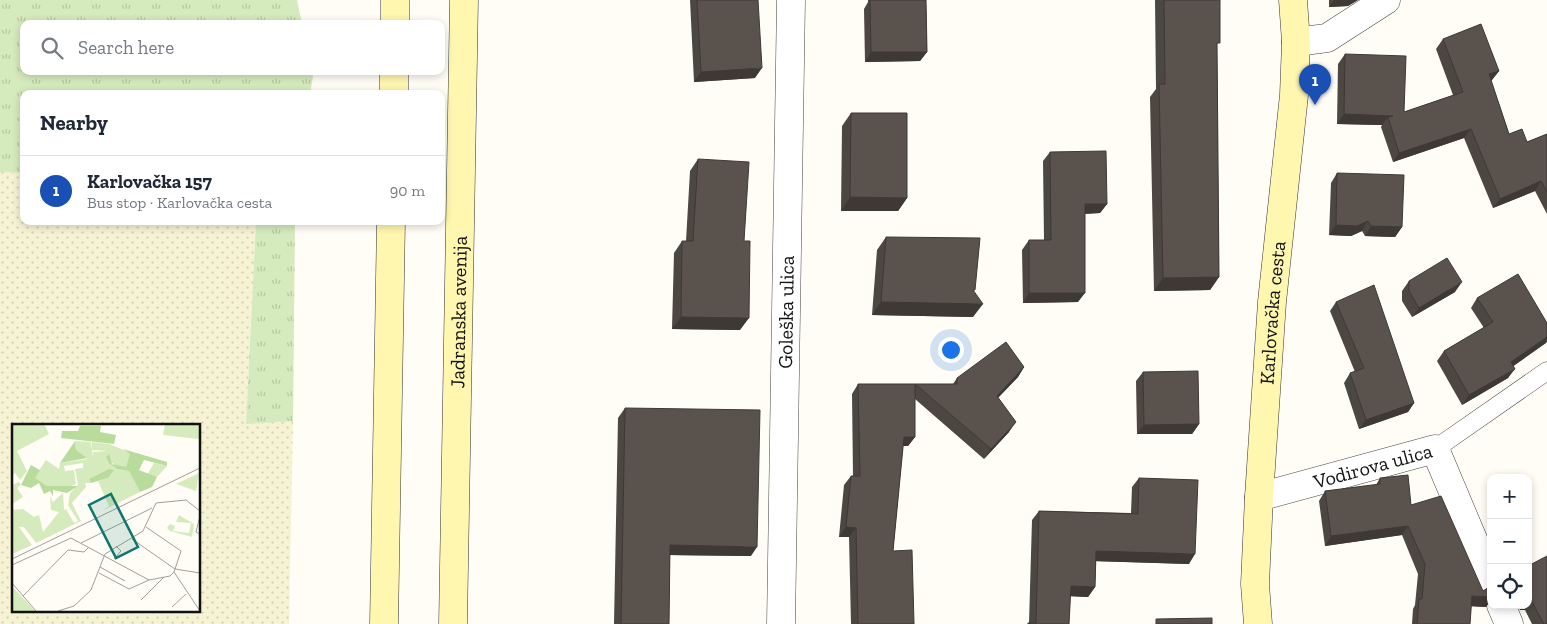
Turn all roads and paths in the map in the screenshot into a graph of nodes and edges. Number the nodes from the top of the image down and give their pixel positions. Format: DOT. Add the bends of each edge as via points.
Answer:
graph roads {
  1 [pos="395,0"];
  2 [pos="464,0"];
  3 [pos="791,0"];
  4 [pos="1293,0"];
  5 [pos="1386,0"];
  6 [pos="395,20"];
  7 [pos="1296,42"];
  8 [pos="394,75"];
  9 [pos="394,90"];
  10 [pos="391,225"];
  11 [pos="1547,371"];
  12 [pos="1435,449"];
  13 [pos="1258,497"];
  14 [pos="1487,572"];
  15 [pos="1503,609"];
  16 [pos="384,624"];
  17 [pos="453,624"];
  18 [pos="781,624"];
  19 [pos="1258,624"];
  20 [pos="1509,624"];
  1 -- 6 [label="main road"];
  2 -- 17 [label="main road, Jadranska avenija"];
  3 -- 18 [label="street, Goleška ulica"];
  4 -- 7 [label="main road, Karlovačka cesta"];
  5 -- 7 [label="street" via="1327,38"];
  7 -- 13 [label="main road, Karlovačka cesta"];
  8 -- 9 [label="main road"];
  10 -- 16 [label="main road"];
  11 -- 12 [label="lane"];
  12 -- 13 [label="street, Vodirova ulica"];
  12 -- 14 [label="street, Vodirova ulica"];
  13 -- 19 [label="main road, Karlovačka cesta" via="1255,584"];
  15 -- 20 [label="street"];
}
